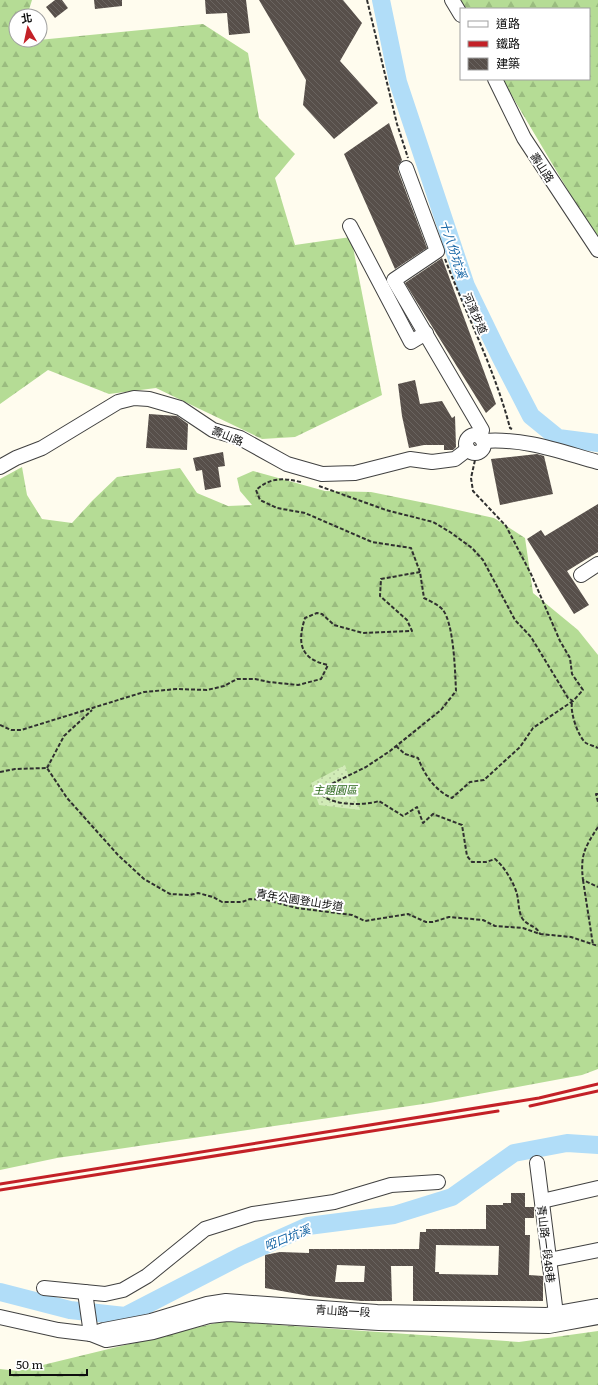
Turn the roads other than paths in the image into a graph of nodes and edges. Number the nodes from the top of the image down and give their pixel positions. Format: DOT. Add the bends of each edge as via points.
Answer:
graph roads {
  1 [pos="452,0"];
  2 [pos="460,14"];
  3 [pos="495,80"];
  4 [pos="407,163"];
  5 [pos="350,226"];
  6 [pos="598,250"];
  7 [pos="426,333"];
  8 [pos="477,445"];
  9 [pos="598,462"];
  10 [pos="0,468"];
  11 [pos="598,564"];
  12 [pos="581,575"];
  13 [pos="537,1163"];
  14 [pos="438,1182"];
  15 [pos="598,1188"];
  16 [pos="542,1201"];
  17 [pos="598,1250"];
  18 [pos="549,1260"];
  19 [pos="44,1288"];
  20 [pos="85,1292"];
  21 [pos="598,1306"];
  22 [pos="0,1317"];
  23 [pos="598,1317"];
  24 [pos="557,1319"];
  25 [pos="91,1329"];
  1 -- 2 [label="street"];
  3 -- 6 [label="street, 壽山路" via="524,138"];
  4 -- 7 [label="street" via="437,250 394,280"];
  5 -- 7 [label="street" via="411,342"];
  7 -- 8 [label="street" via="482,430"];
  8 -- 9 [label="street" via="499,440 535,443"];
  8 -- 10 [label="street, 壽山路" via="455,459 432,462 410,459 355,473 322,474 287,464 240,438 213,430 180,408 149,399 134,398 118,402 42,448 16,458"];
  11 -- 12 [label="street"];
  13 -- 16 [label="street, 青山路一段48巷"];
  14 -- 20 [label="street" via="391,1185 334,1202 253,1214 219,1224 205,1229 147,1276 123,1290 105,1294"];
  15 -- 16 [label="street"];
  16 -- 18 [label="street, 青山路一段48巷"];
  17 -- 18 [label="street"];
  18 -- 24 [label="street, 青山路一段48巷"];
  19 -- 20 [label="street"];
  20 -- 25 [label="street"];
  21 -- 24 [label="street, 青山路一段"];
  22 -- 25 [label="street, 青山路一段" via="58,1330"];
  23 -- 24 [label="street, 青山路一段"];
  24 -- 25 [label="street, 青山路一段" via="380,1323 228,1314 106,1340"];
}
